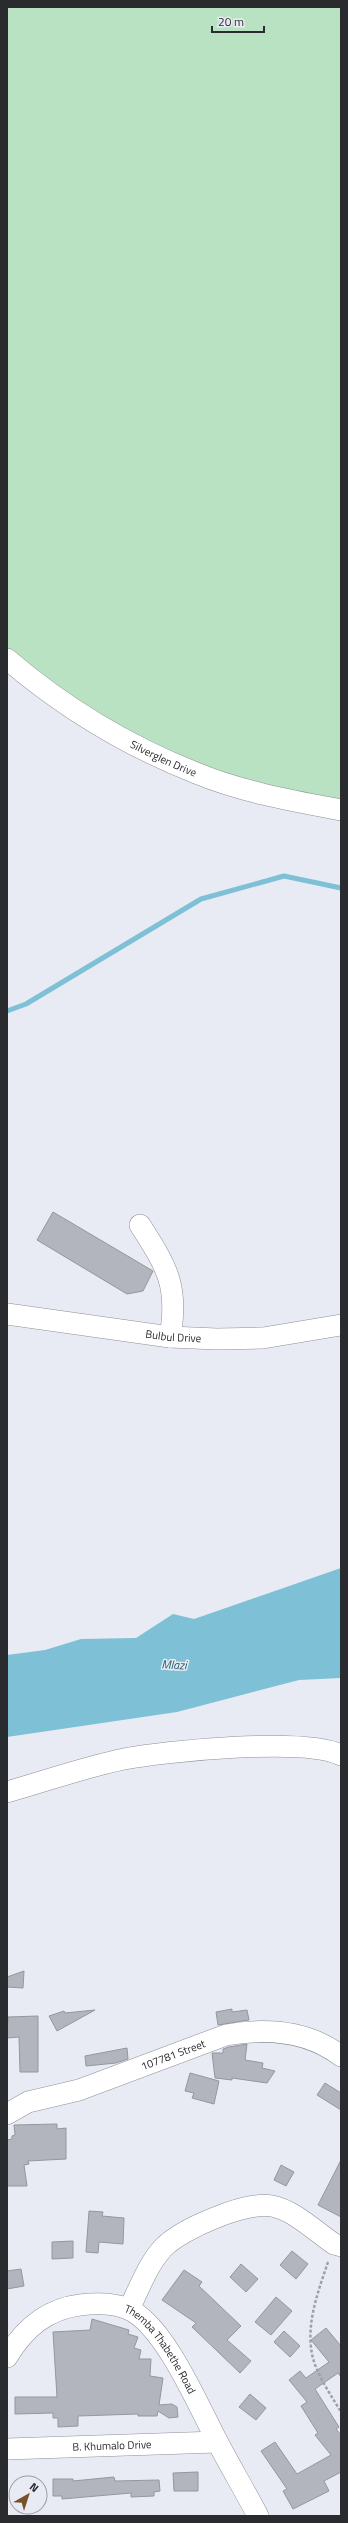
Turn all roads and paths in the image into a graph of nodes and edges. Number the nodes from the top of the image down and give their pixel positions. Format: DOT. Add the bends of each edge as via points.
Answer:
graph roads {
  1 [pos="7,659"];
  2 [pos="341,810"];
  3 [pos="140,1226"];
  4 [pos="7,1314"];
  5 [pos="341,1325"];
  6 [pos="170,1337"];
  7 [pos="341,1756"];
  8 [pos="7,1792"];
  9 [pos="341,2056"];
  10 [pos="7,2114"];
  11 [pos="337,2245"];
  12 [pos="129,2309"];
  13 [pos="7,2358"];
  14 [pos="341,2412"];
  15 [pos="217,2442"];
  16 [pos="7,2449"];
  17 [pos="258,2516"];
  1 -- 2 [label="street, Silverglen Drive" via="70,707 147,752 198,774 237,786"];
  3 -- 6 [label="street" via="164,1263 172,1287 175,1310"];
  4 -- 6 [label="street, Bulbul Drive"];
  5 -- 6 [label="street, Bulbul Drive" via="263,1338"];
  7 -- 8 [label="street" via="318,1748 278,1747 229,1748 131,1758"];
  9 -- 10 [label="street, 107781 Street" via="309,2039 285,2033 268,2030 234,2034 79,2090 28,2102"];
  11 -- 12 [label="street" via="280,2209 266,2206 250,2207 187,2231 163,2248"];
  11 -- 14 [label="path" via="315,2301 310,2330 312,2355"];
  12 -- 13 [label="street, Themba Thabethe Road" via="97,2303 59,2311 32,2324"];
  12 -- 15 [label="street, Themba Thabethe Road" via="147,2322 162,2342 187,2382"];
  15 -- 16 [label="street, B. Khumalo Drive"];
  15 -- 17 [label="street, Themba Thabethe Road"];
}
